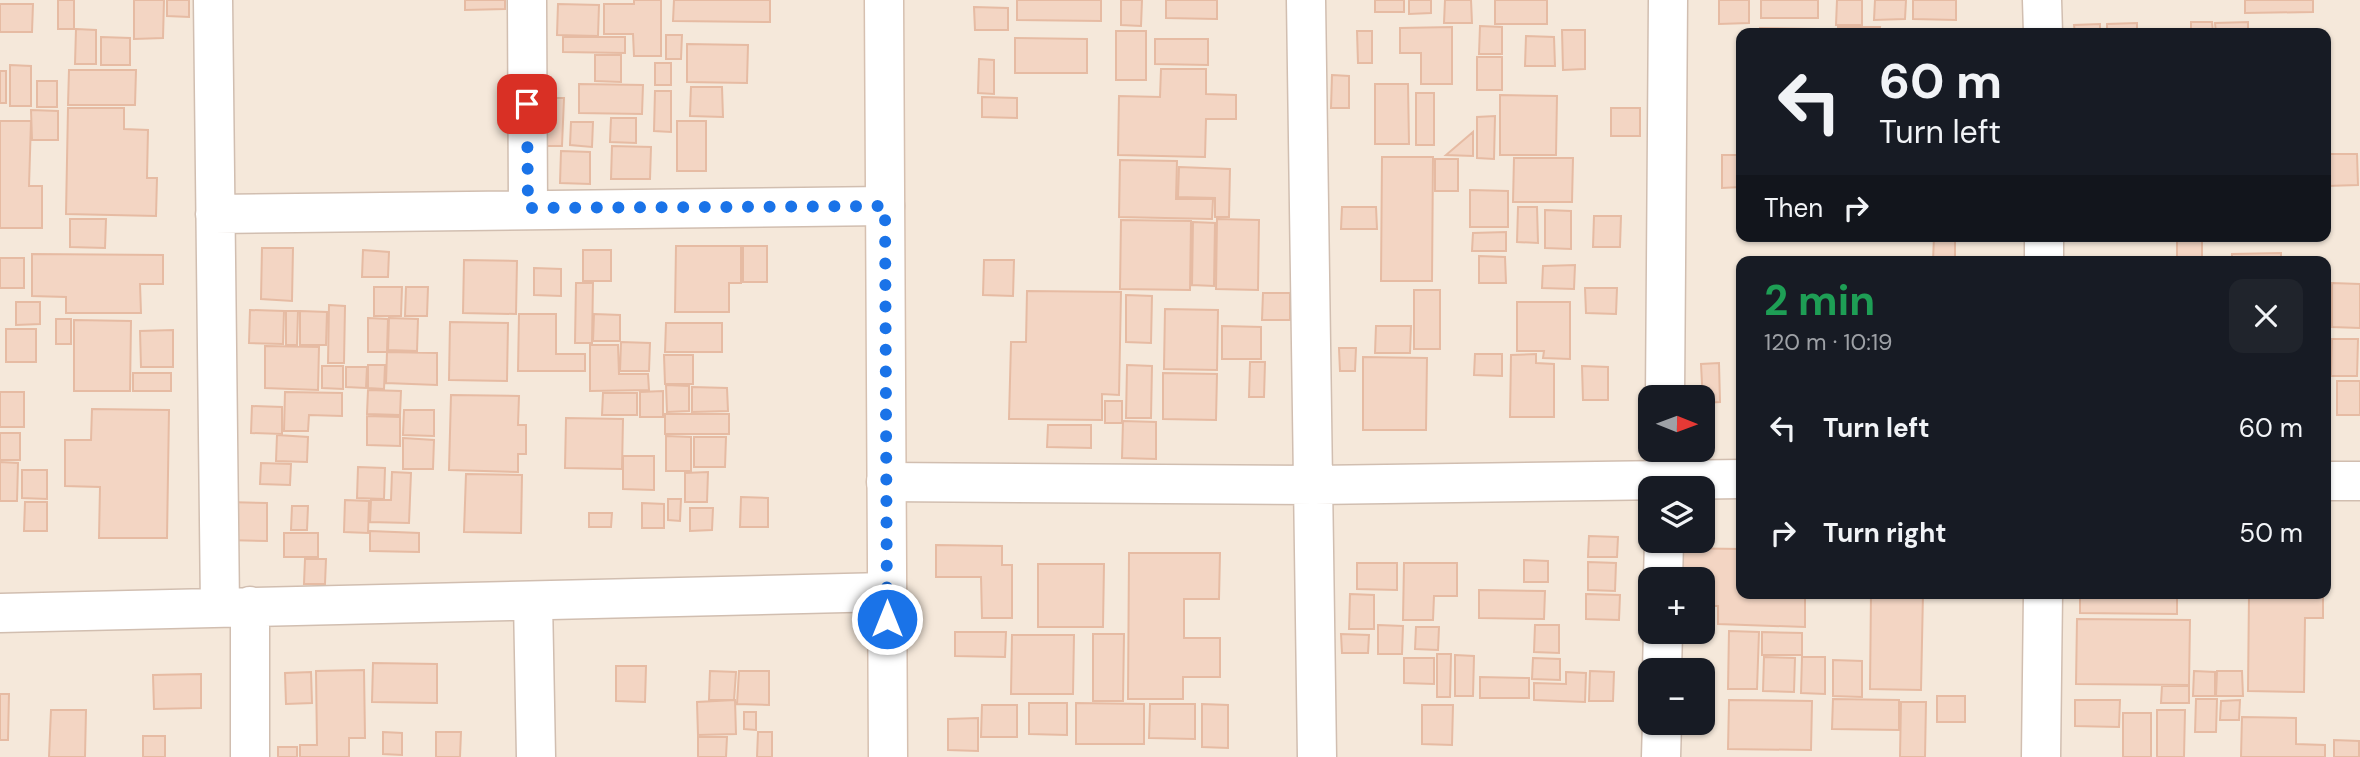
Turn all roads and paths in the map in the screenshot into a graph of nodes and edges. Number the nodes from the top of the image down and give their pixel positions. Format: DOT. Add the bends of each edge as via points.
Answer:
graph roads {
  1 [pos="213,0"];
  2 [pos="527,0"];
  3 [pos="884,0"];
  4 [pos="1306,0"];
  5 [pos="1668,0"];
  6 [pos="2042,0"];
  7 [pos="2043,28"];
  8 [pos="885,206"];
  9 [pos="528,208"];
  10 [pos="215,214"];
  11 [pos="1665,385"];
  12 [pos="1664,472"];
  13 [pos="1736,479"];
  14 [pos="2331,481"];
  15 [pos="2360,481"];
  16 [pos="886,482"];
  17 [pos="1315,485"];
  18 [pos="887,592"];
  19 [pos="2043,599"];
  20 [pos="533,601"];
  21 [pos="235,607"];
  22 [pos="0,613"];
  23 [pos="1662,735"];
  24 [pos="250,757"];
  25 [pos="536,757"];
  26 [pos="888,757"];
  27 [pos="1317,757"];
  28 [pos="1661,757"];
  29 [pos="2041,757"];
  1 -- 10 [label="street"];
  2 -- 9 [label="street"];
  3 -- 8 [label="street"];
  4 -- 17 [label="street"];
  5 -- 11 [label="street"];
  6 -- 7 [label="street"];
  8 -- 9 [label="street"];
  8 -- 16 [label="street"];
  9 -- 10 [label="street"];
  10 -- 21 [label="street"];
  12 -- 13 [label="street"];
  12 -- 17 [label="street"];
  14 -- 15 [label="street"];
  16 -- 17 [label="street"];
  16 -- 18 [label="street"];
  17 -- 27 [label="street"];
  18 -- 20 [label="street"];
  18 -- 26 [label="street"];
  19 -- 29 [label="street"];
  20 -- 21 [label="street"];
  20 -- 25 [label="street"];
  21 -- 22 [label="street"];
  21 -- 24 [label="street"];
  23 -- 28 [label="street"];
}
